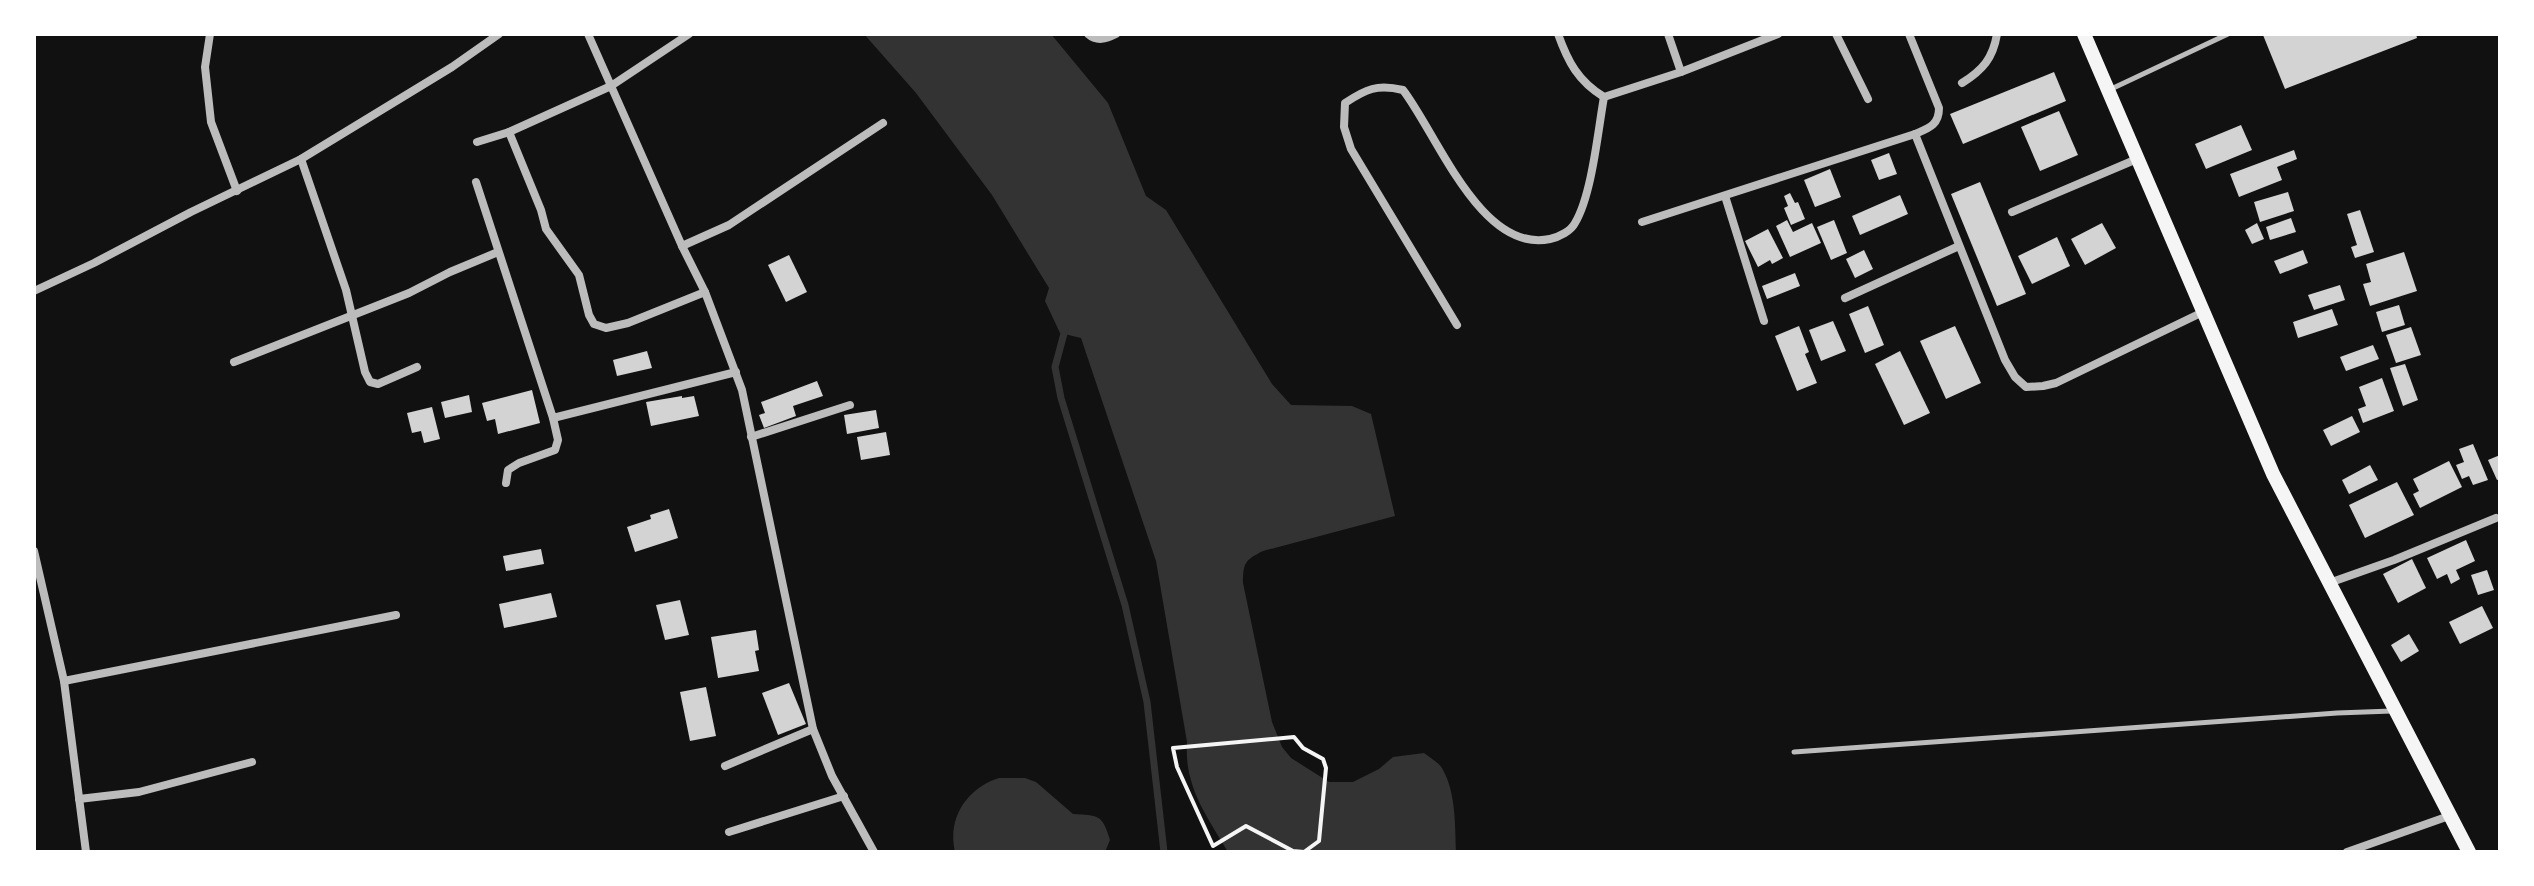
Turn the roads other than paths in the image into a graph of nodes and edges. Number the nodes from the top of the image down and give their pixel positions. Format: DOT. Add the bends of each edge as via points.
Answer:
graph roads {
  1 [pos="210,34"];
  2 [pos="499,34"];
  3 [pos="588,34"];
  4 [pos="689,34"];
  5 [pos="1088,34"];
  6 [pos="1116,34"];
  7 [pos="1558,34"];
  8 [pos="1668,34"];
  9 [pos="1778,34"];
  10 [pos="1836,34"];
  11 [pos="1909,34"];
  12 [pos="1997,34"];
  13 [pos="2084,34"];
  14 [pos="2228,34"];
  15 [pos="1681,72"];
  16 [pos="1962,83"];
  17 [pos="611,86"];
  18 [pos="2108,91"];
  19 [pos="1604,97"];
  20 [pos="1868,99"];
  21 [pos="883,123"];
  22 [pos="509,132"];
  23 [pos="1915,134"];
  24 [pos="477,142"];
  25 [pos="301,159"];
  26 [pos="2137,159"];
  27 [pos="476,182"];
  28 [pos="237,191"];
  29 [pos="1725,196"];
  30 [pos="2012,212"];
  31 [pos="1642,222"];
  32 [pos="682,246"];
  33 [pos="1959,246"];
  34 [pos="498,252"];
  35 [pos="34,291"];
  36 [pos="705,292"];
  37 [pos="1845,298"];
  38 [pos="2203,312"];
  39 [pos="351,315"];
  40 [pos="1764,321"];
  41 [pos="1457,325"];
  42 [pos="234,362"];
  43 [pos="417,367"];
  44 [pos="736,372"];
  45 [pos="850,405"];
  46 [pos="553,418"];
  47 [pos="751,437"];
  48 [pos="506,483"];
  49 [pos="2496,518"];
  50 [pos="34,551"];
  51 [pos="2329,583"];
  52 [pos="396,615"];
  53 [pos="64,681"];
  54 [pos="2397,710"];
  55 [pos="813,729"];
  56 [pos="1794,752"];
  57 [pos="252,762"];
  58 [pos="725,766"];
  59 [pos="844,796"];
  60 [pos="79,799"];
  61 [pos="2449,816"];
  62 [pos="729,832"];
  63 [pos="86,852"];
  64 [pos="874,852"];
  65 [pos="2347,852"];
  66 [pos="2469,852"];
  1 -- 28 [label="street" via="205,67 211,122"];
  2 -- 25 [label="street"];
  3 -- 17 [label="street"];
  4 -- 17 [label="street"];
  5 -- 6 [label="street" via="1101,39"];
  7 -- 19 [label="street" via="1580,79"];
  8 -- 15 [label="street"];
  9 -- 15 [label="street"];
  10 -- 20 [label="street"];
  11 -- 23 [label="street" via="1939,108 1935,124"];
  12 -- 16 [label="street" via="1988,63"];
  13 -- 18 [label="main road"];
  14 -- 18 [label="lane"];
  15 -- 19 [label="street"];
  17 -- 22 [label="street"];
  17 -- 32 [label="street"];
  18 -- 26 [label="main road"];
  19 -- 41 [label="street" via="1585,200 1574,226 1538,242 1497,224 1471,199 1403,90 1385,86 1345,103 1344,127 1351,149"];
  21 -- 32 [label="street" via="729,225"];
  22 -- 24 [label="street"];
  22 -- 36 [label="street" via="546,229 579,275 594,324 606,328 628,323"];
  23 -- 29 [label="street"];
  23 -- 33 [label="street"];
  25 -- 28 [label="street"];
  25 -- 39 [label="street"];
  26 -- 30 [label="street"];
  26 -- 38 [label="main road"];
  27 -- 34 [label="street"];
  28 -- 35 [label="street"];
  29 -- 31 [label="street"];
  29 -- 40 [label="street"];
  32 -- 36 [label="street"];
  33 -- 37 [label="street"];
  33 -- 38 [label="street" via="2005,360 2026,387 2056,383"];
  34 -- 39 [label="street"];
  34 -- 46 [label="street"];
  36 -- 44 [label="street"];
  38 -- 51 [label="main road" via="2267,462"];
  39 -- 42 [label="street"];
  39 -- 43 [label="street" via="370,382 378,384"];
  44 -- 46 [label="street"];
  44 -- 47 [label="street"];
  45 -- 47 [label="street"];
  46 -- 48 [label="street" via="555,450 508,470"];
  47 -- 55 [label="street"];
  49 -- 51 [label="street"];
  50 -- 53 [label="street"];
  51 -- 54 [label="main road"];
  52 -- 53 [label="street"];
  53 -- 60 [label="street"];
  54 -- 56 [label="lane"];
  54 -- 61 [label="main road"];
  55 -- 58 [label="street"];
  55 -- 59 [label="street"];
  57 -- 60 [label="street" via="139,792"];
  59 -- 62 [label="street"];
  59 -- 64 [label="street"];
  60 -- 63 [label="street"];
  61 -- 65 [label="street"];
  61 -- 66 [label="main road"];
}
